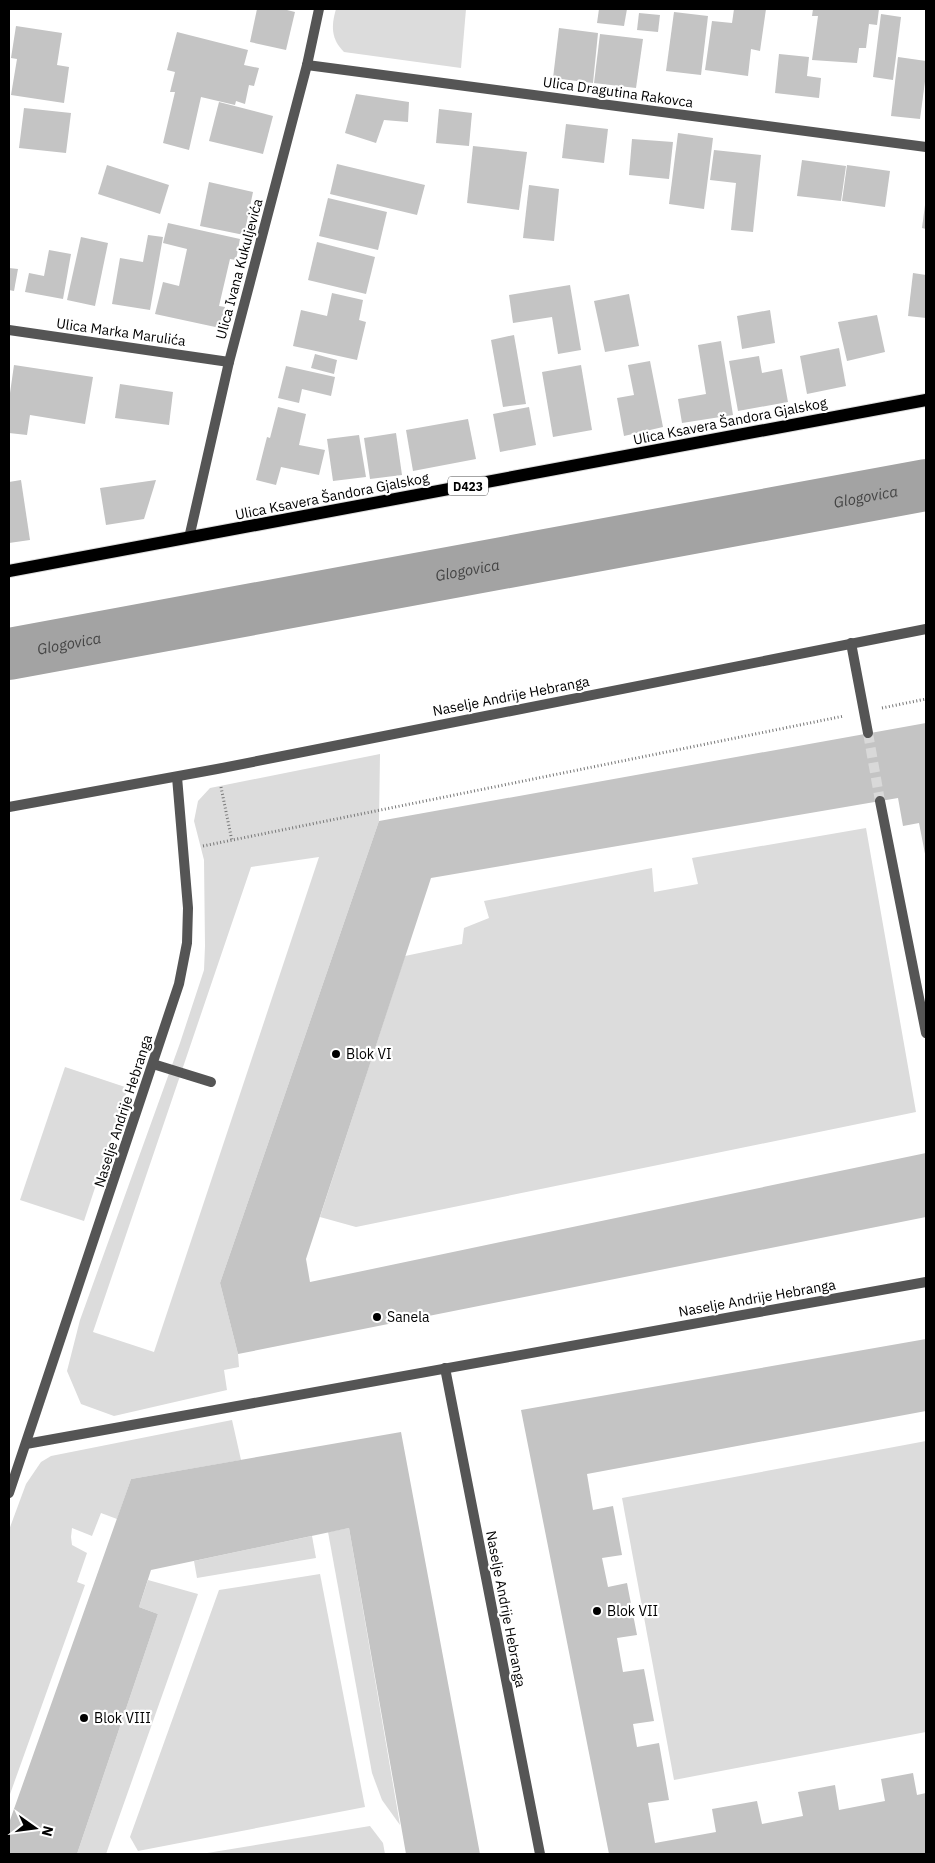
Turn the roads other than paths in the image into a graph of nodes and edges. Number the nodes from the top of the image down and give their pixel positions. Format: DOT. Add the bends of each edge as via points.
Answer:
graph roads {
  1 [pos="320,9"];
  2 [pos="307,65"];
  3 [pos="926,147"];
  4 [pos="9,330"];
  5 [pos="229,362"];
  6 [pos="926,400"];
  7 [pos="189,538"];
  8 [pos="9,571"];
  9 [pos="926,629"];
  10 [pos="850,643"];
  11 [pos="868,733"];
  12 [pos="176,777"];
  13 [pos="880,801"];
  14 [pos="9,807"];
  15 [pos="926,1034"];
  16 [pos="153,1064"];
  17 [pos="211,1082"];
  18 [pos="926,1282"];
  19 [pos="445,1368"];
  20 [pos="26,1444"];
  21 [pos="9,1493"];
  22 [pos="540,1854"];
  1 -- 2 [label="street, Ulica Ivana Kukuljevića"];
  2 -- 3 [label="street, Ulica Dragutina Rakovca"];
  2 -- 5 [label="street, Ulica Ivana Kukuljevića"];
  4 -- 5 [label="street, Ulica Marka Marulića"];
  5 -- 7 [label="street, Ulica Ivana Kukuljevića"];
  6 -- 7 [label="main road, Ulica Ksavera Šandora Gjalskog / D423"];
  7 -- 8 [label="main road, Ulica Ksavera Šandora Gjalskog / D423"];
  9 -- 10 [label="street, Naselje Andrije Hebranga"];
  10 -- 11 [label="street"];
  10 -- 12 [label="street, Naselje Andrije Hebranga"];
  12 -- 14 [label="street, Naselje Andrije Hebranga"];
  12 -- 16 [label="street, Naselje Andrije Hebranga" via="188,908 186,943 179,984"];
  13 -- 15 [label="street"];
  16 -- 17 [label="street"];
  16 -- 20 [label="street, Naselje Andrije Hebranga"];
  18 -- 19 [label="street, Naselje Andrije Hebranga"];
  19 -- 20 [label="street, Naselje Andrije Hebranga"];
  19 -- 22 [label="street, Naselje Andrije Hebranga"];
  20 -- 21 [label="street, Naselje Andrije Hebranga"];
}
